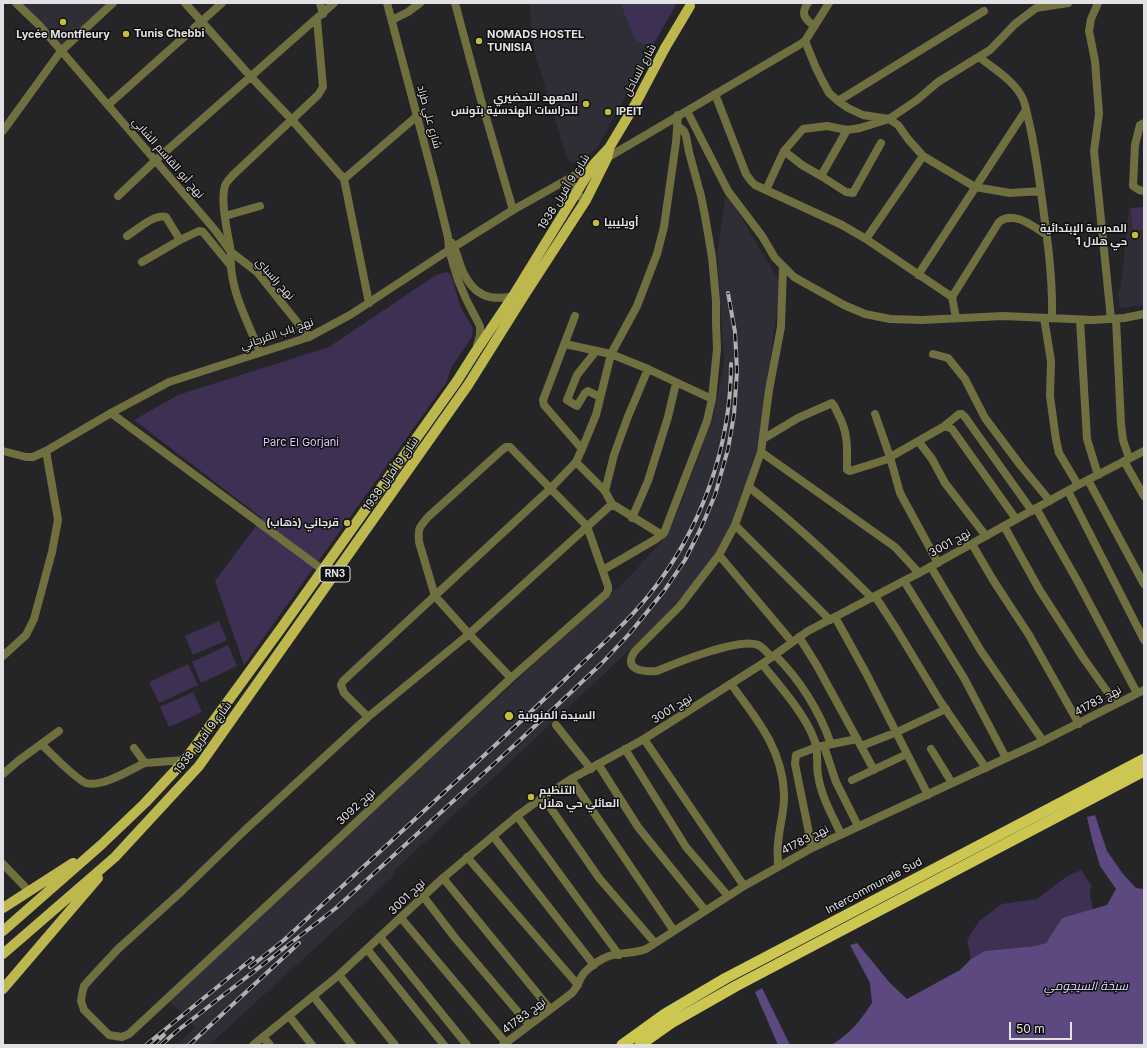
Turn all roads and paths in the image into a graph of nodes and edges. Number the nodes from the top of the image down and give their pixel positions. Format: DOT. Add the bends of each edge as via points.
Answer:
graph roads {
  1 [pos="16,3"];
  2 [pos="113,3"];
  3 [pos="185,3"];
  4 [pos="222,3"];
  5 [pos="320,3"];
  6 [pos="334,3"];
  7 [pos="387,3"];
  8 [pos="420,3"];
  9 [pos="454,3"];
  10 [pos="808,3"];
  11 [pos="829,3"];
  12 [pos="1068,3"];
  13 [pos="1098,3"];
  14 [pos="691,5"];
  15 [pos="984,11"];
  16 [pos="323,14"];
  17 [pos="317,20"];
  18 [pos="392,20"];
  19 [pos="201,22"];
  20 [pos="814,26"];
  21 [pos="805,41"];
  22 [pos="61,51"];
  23 [pos="979,57"];
  24 [pos="251,77"];
  25 [pos="715,94"];
  26 [pos="838,101"];
  27 [pos="108,105"];
  28 [pos="1026,110"];
  29 [pos="687,111"];
  30 [pos="678,115"];
  31 [pos="417,116"];
  32 [pos="890,119"];
  33 [pos="292,120"];
  34 [pos="1144,123"];
  35 [pos="677,125"];
  36 [pos="4,127"];
  37 [pos="847,130"];
  38 [pos="881,143"];
  39 [pos="784,151"];
  40 [pos="608,153"];
  41 [pos="923,156"];
  42 [pos="156,160"];
  43 [pos="594,164"];
  44 [pos="821,176"];
  45 [pos="344,180"];
  46 [pos="563,183"];
  47 [pos="975,187"];
  48 [pos="766,190"];
  49 [pos="1041,191"];
  50 [pos="1144,191"];
  51 [pos="576,194"];
  52 [pos="118,196"];
  53 [pos="586,200"];
  54 [pos="260,206"];
  55 [pos="513,210"];
  56 [pos="225,216"];
  57 [pos="1047,235"];
  58 [pos="127,236"];
  59 [pos="866,239"];
  60 [pos="180,240"];
  61 [pos="452,248"];
  62 [pos="231,252"];
  63 [pos="142,262"];
  64 [pos="230,265"];
  65 [pos="784,268"];
  66 [pos="918,275"];
  67 [pos="525,294"];
  68 [pos="513,296"];
  69 [pos="952,297"];
  70 [pos="369,303"];
  71 [pos="1144,314"];
  72 [pos="575,316"];
  73 [pos="956,318"];
  74 [pos="1048,318"];
  75 [pos="1113,319"];
  76 [pos="1080,320"];
  77 [pos="309,337"];
  78 [pos="565,344"];
  79 [pos="476,351"];
  80 [pos="596,351"];
  81 [pos="260,352"];
  82 [pos="611,354"];
  83 [pos="932,354"];
  84 [pos="648,369"];
  85 [pos="676,382"];
  86 [pos="600,397"];
  87 [pos="712,399"];
  88 [pos="111,413"];
  89 [pos="875,414"];
  90 [pos="943,427"];
  91 [pos="763,439"];
  92 [pos="919,442"];
  93 [pos="582,449"];
  94 [pos="3,451"];
  95 [pos="46,451"];
  96 [pos="1144,451"];
  97 [pos="761,452"];
  98 [pos="890,458"];
  99 [pos="1126,460"];
  100 [pos="576,462"];
  101 [pos="1098,475"];
  102 [pos="1088,480"];
  103 [pos="1078,485"];
  104 [pos="749,487"];
  105 [pos="550,489"];
  106 [pos="605,491"];
  107 [pos="1068,491"];
  108 [pos="1144,496"];
  109 [pos="1050,501"];
  110 [pos="612,504"];
  111 [pos="1034,509"];
  112 [pos="632,518"];
  113 [pos="1016,519"];
  114 [pos="735,525"];
  115 [pos="586,526"];
  116 [pos="1004,526"];
  117 [pos="662,535"];
  118 [pos="986,536"];
  119 [pos="972,544"];
  120 [pos="719,555"];
  121 [pos="935,565"];
  122 [pos="323,570"];
  123 [pos="603,570"];
  124 [pos="919,573"];
  125 [pos="904,581"];
  126 [pos="1144,584"];
  127 [pos="435,596"];
  128 [pos="874,597"];
  129 [pos="833,619"];
  130 [pos="469,634"];
  131 [pos="795,640"];
  132 [pos="1144,640"];
  133 [pos="3,656"];
  134 [pos="773,656"];
  135 [pos="762,664"];
  136 [pos="511,678"];
  137 [pos="731,684"];
  138 [pos="1140,691"];
  139 [pos="1116,704"];
  140 [pos="946,709"];
  141 [pos="368,717"];
  142 [pos="1079,724"];
  143 [pos="556,725"];
  144 [pos="59,732"];
  145 [pos="897,732"];
  146 [pos="644,739"];
  147 [pos="1043,741"];
  148 [pos="859,742"];
  149 [pos="41,744"];
  150 [pos="824,746"];
  151 [pos="134,748"];
  152 [pos="625,749"];
  153 [pos="931,749"];
  154 [pos="907,754"];
  155 [pos="1006,758"];
  156 [pos="185,760"];
  157 [pos="1144,760"];
  158 [pos="145,763"];
  159 [pos="594,766"];
  160 [pos="986,768"];
  161 [pos="874,770"];
  162 [pos="1144,771"];
  163 [pos="3,774"];
  164 [pos="571,779"];
  165 [pos="852,780"];
  166 [pos="952,784"];
  167 [pos="928,795"];
  168 [pos="543,797"];
  169 [pos="516,816"];
  170 [pos="858,826"];
  171 [pos="841,834"];
  172 [pos="493,836"];
  173 [pos="102,845"];
  174 [pos="812,848"];
  175 [pos="114,857"];
  176 [pos="468,857"];
  177 [pos="3,864"];
  178 [pos="778,866"];
  179 [pos="443,878"];
  180 [pos="744,886"];
  181 [pos="29,891"];
  182 [pos="423,896"];
  183 [pos="728,896"];
  184 [pos="3,908"];
  185 [pos="705,910"];
  186 [pos="401,918"];
  187 [pos="3,930"];
  188 [pos="674,931"];
  189 [pos="380,937"];
  190 [pos="655,943"];
  191 [pos="367,950"];
  192 [pos="3,954"];
  193 [pos="619,955"];
  194 [pos="594,965"];
  195 [pos="339,974"];
  196 [pos="578,985"];
  197 [pos="3,989"];
  198 [pos="313,996"];
  199 [pos="550,1009"];
  200 [pos="289,1016"];
  201 [pos="529,1025"];
  202 [pos="263,1037"];
  203 [pos="504,1044"];
  204 [pos="253,1045"];
  205 [pos="270,1045"];
  206 [pos="312,1045"];
  207 [pos="352,1045"];
  208 [pos="395,1045"];
  209 [pos="444,1045"];
  210 [pos="467,1045"];
  211 [pos="622,1045"];
  212 [pos="640,1045"];
  1 -- 22 [label="street, نهج أبو القاسم الشابي"];
  2 -- 22 [label="street"];
  3 -- 19 [label="street"];
  4 -- 19 [label="street"];
  5 -- 16 [label="street"];
  6 -- 16 [label="street"];
  7 -- 18 [label="street, شارع علي طراد"];
  8 -- 18 [label="street"];
  9 -- 55 [label="street"];
  10 -- 20 [label="street" via="803,16"];
  11 -- 20 [label="street"];
  12 -- 23 [label="street" via="1036,8"];
  13 -- 75 [label="street" via="1089,30 1095,61 1099,114 1094,151"];
  14 -- 40 [label="main road, شارع الساحل / RN3, bridge"];
  15 -- 26 [label="street"];
  16 -- 17 [label="street"];
  17 -- 24 [label="street"];
  17 -- 33 [label="street" via="323,87"];
  18 -- 31 [label="street, شارع علي طراد"];
  19 -- 24 [label="street"];
  19 -- 27 [label="street"];
  20 -- 21 [label="street"];
  21 -- 25 [label="street"];
  21 -- 26 [label="street" via="823,82"];
  22 -- 27 [label="street, نهج أبو القاسم الشابي"];
  22 -- 36 [label="street"];
  23 -- 28 [label="street" via="1013,85 1023,98"];
  23 -- 32 [label="street" via="938,82"];
  24 -- 33 [label="street"];
  24 -- 42 [label="street"];
  25 -- 29 [label="street"];
  25 -- 48 [label="street" via="746,174 755,185"];
  26 -- 32 [label="street" via="863,115"];
  27 -- 42 [label="street, نهج أبو القاسم الشابي"];
  28 -- 47 [label="street"];
  28 -- 49 [label="street"];
  29 -- 30 [label="street"];
  29 -- 65 [label="street" via="728,191"];
  30 -- 35 [label="street"];
  30 -- 40 [label="street"];
  31 -- 45 [label="street"];
  31 -- 61 [label="street, شارع علي طراد"];
  32 -- 37 [label="street"];
  32 -- 41 [label="street"];
  33 -- 45 [label="street"];
  33 -- 56 [label="street" via="226,184"];
  34 -- 50 [label="street" via="1140,125 1135,144 1133,186"];
  35 -- 82 [label="street" via="664,228 657,254 637,306"];
  35 -- 87 [label="street" via="686,136 701,196 712,257 718,349"];
  37 -- 39 [label="street" via="827,126 806,127"];
  37 -- 44 [label="street"];
  38 -- 44 [label="street" via="853,193 849,194"];
  39 -- 44 [label="street"];
  39 -- 48 [label="street"];
  40 -- 43 [label="main road, شارع 9 أفريل 1938 / RN3"];
  40 -- 53 [label="main road, شارع 9 أفريل 1938 / RN3"];
  41 -- 47 [label="street"];
  41 -- 59 [label="street"];
  42 -- 52 [label="street"];
  42 -- 62 [label="street, نهج أبو القاسم الشابي"];
  43 -- 46 [label="street, نهج باب القرجاني"];
  43 -- 51 [label="main road, شارع 9 أفريل 1938 / RN3"];
  45 -- 70 [label="street"];
  46 -- 51 [label="street" via="573,184"];
  46 -- 55 [label="street, نهج باب القرجاني"];
  47 -- 49 [label="street" via="1010,193"];
  47 -- 66 [label="street"];
  48 -- 59 [label="street" via="842,225"];
  49 -- 57 [label="street"];
  51 -- 53 [label="street"];
  51 -- 68 [label="main road, شارع 9 أفريل 1938 / RN3"];
  53 -- 67 [label="main road, شارع 9 أفريل 1938 / RN3"];
  54 -- 56 [label="street"];
  55 -- 61 [label="street, نهج باب القرجاني"];
  56 -- 62 [label="street"];
  57 -- 69 [label="street" via="1024,221 1012,218 1001,220"];
  57 -- 74 [label="street" via="1052,276"];
  58 -- 60 [label="street" via="161,215 166,217"];
  59 -- 66 [label="street"];
  60 -- 63 [label="street"];
  60 -- 64 [label="street" via="196,232 203,232"];
  61 -- 68 [label="street, شارع علي طراد" via="472,288 479,294 486,297"];
  61 -- 70 [label="street, نهج باب القرجاني"];
  61 -- 79 [label="street, شارع علي طراد" via="458,280 480,326"];
  62 -- 64 [label="street"];
  62 -- 77 [label="street, نهج راسباي" via="257,272"];
  64 -- 81 [label="street" via="238,300"];
  65 -- 73 [label="street" via="819,292 865,314 890,319"];
  65 -- 91 [label="street" via="780,327"];
  66 -- 69 [label="street"];
  67 -- 68 [label="street"];
  67 -- 175 [label="main road, شارع 9 أفريل 1938 / RN3" via="468,385 199,766"];
  68 -- 79 [label="main road, شارع 9 أفريل 1938 / RN3"];
  69 -- 73 [label="street"];
  70 -- 77 [label="street, نهج باب القرجاني"];
  71 -- 75 [label="street"];
  72 -- 78 [label="street"];
  73 -- 74 [label="street"];
  74 -- 76 [label="street"];
  74 -- 103 [label="street" via="1050,396 1056,440 1059,453"];
  75 -- 76 [label="street"];
  75 -- 99 [label="street"];
  76 -- 101 [label="street" via="1087,439"];
  77 -- 81 [label="street, نهج باب القرجاني"];
  78 -- 80 [label="street"];
  78 -- 93 [label="street" via="543,400 544,405"];
  79 -- 122 [label="main road, شارع 9 أفريل 1938 / RN3"];
  80 -- 82 [label="street"];
  80 -- 86 [label="street" via="577,375 567,400 577,406 588,391"];
  81 -- 88 [label="street, نهج باب القرجاني" via="169,382"];
  82 -- 84 [label="street"];
  82 -- 86 [label="street"];
  83 -- 109 [label="street" via="948,358 965,380 985,418 1020,466"];
  84 -- 85 [label="street"];
  84 -- 106 [label="street" via="614,455"];
  85 -- 87 [label="street"];
  85 -- 112 [label="street" via="648,481"];
  86 -- 93 [label="street"];
  87 -- 117 [label="street" via="707,421"];
  88 -- 95 [label="street, نهج باب القرجاني"];
  88 -- 122 [label="street"];
  89 -- 98 [label="street"];
  90 -- 92 [label="street"];
  90 -- 111 [label="street" via="962,414"];
  90 -- 113 [label="street" via="948,426 952,430"];
  91 -- 97 [label="street"];
  91 -- 98 [label="street" via="798,418 832,403 846,433 848,471"];
  92 -- 98 [label="street"];
  92 -- 118 [label="street" via="945,483"];
  93 -- 100 [label="street"];
  94 -- 95 [label="street, نهج باب القرجاني" via="33,457"];
  95 -- 133 [label="street" via="58,520 52,552 34,619 26,635"];
  96 -- 99 [label="street, نهج 3001"];
  97 -- 104 [label="street"];
  97 -- 124 [label="street" via="895,547"];
  98 -- 121 [label="street" via="900,493"];
  99 -- 101 [label="street, نهج 3001"];
  99 -- 108 [label="street"];
  100 -- 105 [label="street"];
  100 -- 106 [label="street"];
  101 -- 102 [label="street, نهج 3001"];
  102 -- 103 [label="street, نهج 3001"];
  102 -- 126 [label="street"];
  103 -- 107 [label="street, نهج 3001"];
  104 -- 114 [label="street"];
  104 -- 128 [label="street"];
  105 -- 115 [label="street"];
  105 -- 127 [label="street"];
  105 -- 127 [label="street" via="514,450 506,447 428,516 418,528 419,542"];
  106 -- 110 [label="street"];
  107 -- 109 [label="street, نهج 3001"];
  107 -- 132 [label="street"];
  109 -- 111 [label="street, نهج 3001"];
  110 -- 112 [label="street"];
  110 -- 115 [label="street"];
  111 -- 113 [label="street, نهج 3001"];
  111 -- 138 [label="street"];
  112 -- 117 [label="street"];
  113 -- 116 [label="street, نهج 3001"];
  114 -- 120 [label="street"];
  114 -- 129 [label="street"];
  115 -- 123 [label="street"];
  115 -- 130 [label="street"];
  116 -- 118 [label="street, نهج 3001"];
  116 -- 139 [label="street" via="1039,589"];
  117 -- 123 [label="street"];
  118 -- 119 [label="street, نهج 3001"];
  119 -- 121 [label="street, نهج 3001"];
  119 -- 142 [label="street" via="1029,635"];
  120 -- 131 [label="street"];
  120 -- 134 [label="street" via="680,606 635,651 631,656 632,663 638,670 657,671 713,650 750,644 758,645"];
  121 -- 124 [label="street, نهج 3001"];
  121 -- 147 [label="street" via="981,651"];
  122 -- 156 [label="main road, شارع 9 أفريل 1938 / RN3"];
  123 -- 136 [label="street, نهج 3092" via="608,590 602,599"];
  124 -- 125 [label="street, نهج 3001"];
  125 -- 128 [label="street, نهج 3001"];
  125 -- 155 [label="street" via="964,678"];
  127 -- 130 [label="street"];
  127 -- 141 [label="street" via="343,681 341,685 344,693"];
  128 -- 129 [label="street, نهج 3001"];
  128 -- 140 [label="street"];
  129 -- 131 [label="street, نهج 3001"];
  129 -- 145 [label="street" via="853,649"];
  130 -- 136 [label="street"];
  130 -- 141 [label="street"];
  131 -- 134 [label="street, نهج 3001"];
  131 -- 148 [label="street" via="816,664"];
  134 -- 135 [label="street, نهج 3001"];
  134 -- 150 [label="street" via="795,676 820,716"];
  135 -- 137 [label="street, نهج 3001"];
  135 -- 150 [label="street"];
  136 -- 141 [label="street, نهج 3092" via="129,1034 122,1037 109,1035 84,1010 81,1001 87,982 118,949"];
  137 -- 146 [label="street, نهج 3001"];
  137 -- 178 [label="street" via="765,733 780,767 784,793"];
  138 -- 139 [label="street, نهج 41783"];
  139 -- 142 [label="street, نهج 41783"];
  140 -- 145 [label="street"];
  140 -- 160 [label="street"];
  142 -- 147 [label="street, نهج 41783"];
  143 -- 159 [label="street"];
  144 -- 149 [label="street"];
  145 -- 148 [label="street"];
  145 -- 154 [label="street"];
  146 -- 152 [label="street, نهج 3001"];
  146 -- 180 [label="street"];
  147 -- 155 [label="street, نهج 41783"];
  148 -- 150 [label="street"];
  148 -- 161 [label="street"];
  149 -- 158 [label="street" via="88,784 100,783"];
  149 -- 163 [label="street"];
  150 -- 170 [label="street" via="836,782"];
  150 -- 171 [label="street" via="816,764 821,788"];
  150 -- 174 [label="street" via="796,755 795,758"];
  151 -- 158 [label="street"];
  152 -- 159 [label="street, نهج 3001"];
  152 -- 183 [label="street" via="686,848"];
  153 -- 166 [label="street"];
  154 -- 161 [label="street"];
  154 -- 167 [label="street"];
  155 -- 160 [label="street, نهج 41783"];
  156 -- 158 [label="street"];
  156 -- 173 [label="main road, شارع 9 أفريل 1938 / RN3"];
  157 -- 211 [label="highway, Intercommunale Sud" via="726,978 665,1014"];
  159 -- 164 [label="street, نهج 3001"];
  159 -- 185 [label="street" via="638,827"];
  160 -- 166 [label="street, نهج 41783"];
  161 -- 165 [label="street"];
  162 -- 212 [label="highway" via="749,978 671,1023"];
  164 -- 168 [label="street, نهج 3001"];
  164 -- 188 [label="street"];
  166 -- 167 [label="street, نهج 41783"];
  167 -- 170 [label="street, نهج 41783"];
  168 -- 169 [label="street, نهج 3001"];
  168 -- 190 [label="street" via="599,878"];
  169 -- 172 [label="street, نهج 3001"];
  169 -- 193 [label="street"];
  170 -- 171 [label="street, نهج 41783"];
  171 -- 174 [label="street, نهج 41783"];
  172 -- 176 [label="street, نهج 3001"];
  172 -- 194 [label="street"];
  173 -- 181 [label="main road"];
  173 -- 187 [label="main road, شارع 9 أفريل 1938 / RN3"];
  174 -- 178 [label="street, نهج 41783"];
  175 -- 192 [label="main road, شارع 9 أفريل 1938 / RN3"];
  175 -- 197 [label="main road"];
  176 -- 179 [label="street, نهج 3001"];
  176 -- 196 [label="street"];
  177 -- 181 [label="street"];
  178 -- 180 [label="street, نهج 41783"];
  179 -- 182 [label="street, نهج 3001"];
  179 -- 199 [label="street"];
  180 -- 183 [label="street, نهج 41783"];
  181 -- 184 [label="main road"];
  182 -- 186 [label="street, نهج 3001"];
  182 -- 201 [label="street"];
  183 -- 185 [label="street, نهج 41783"];
  185 -- 188 [label="street, نهج 41783"];
  186 -- 189 [label="street, نهج 3001"];
  186 -- 203 [label="street"];
  188 -- 190 [label="street, نهج 41783"];
  189 -- 191 [label="street, نهج 3001"];
  189 -- 210 [label="street"];
  190 -- 193 [label="street, نهج 41783" via="639,952"];
  191 -- 195 [label="street, نهج 3001"];
  191 -- 209 [label="street"];
  193 -- 194 [label="street, نهج 41783" via="609,956"];
  194 -- 196 [label="street, نهج 41783" via="584,972"];
  195 -- 198 [label="street, نهج 3001"];
  195 -- 208 [label="street"];
  196 -- 199 [label="street, نهج 41783" via="572,993"];
  198 -- 200 [label="street, نهج 3001"];
  198 -- 207 [label="street"];
  199 -- 201 [label="street, نهج 41783"];
  200 -- 202 [label="street, نهج 3001"];
  200 -- 206 [label="street"];
  201 -- 203 [label="street, نهج 41783"];
  202 -- 204 [label="street, نهج 3001"];
  202 -- 205 [label="street"];
}
